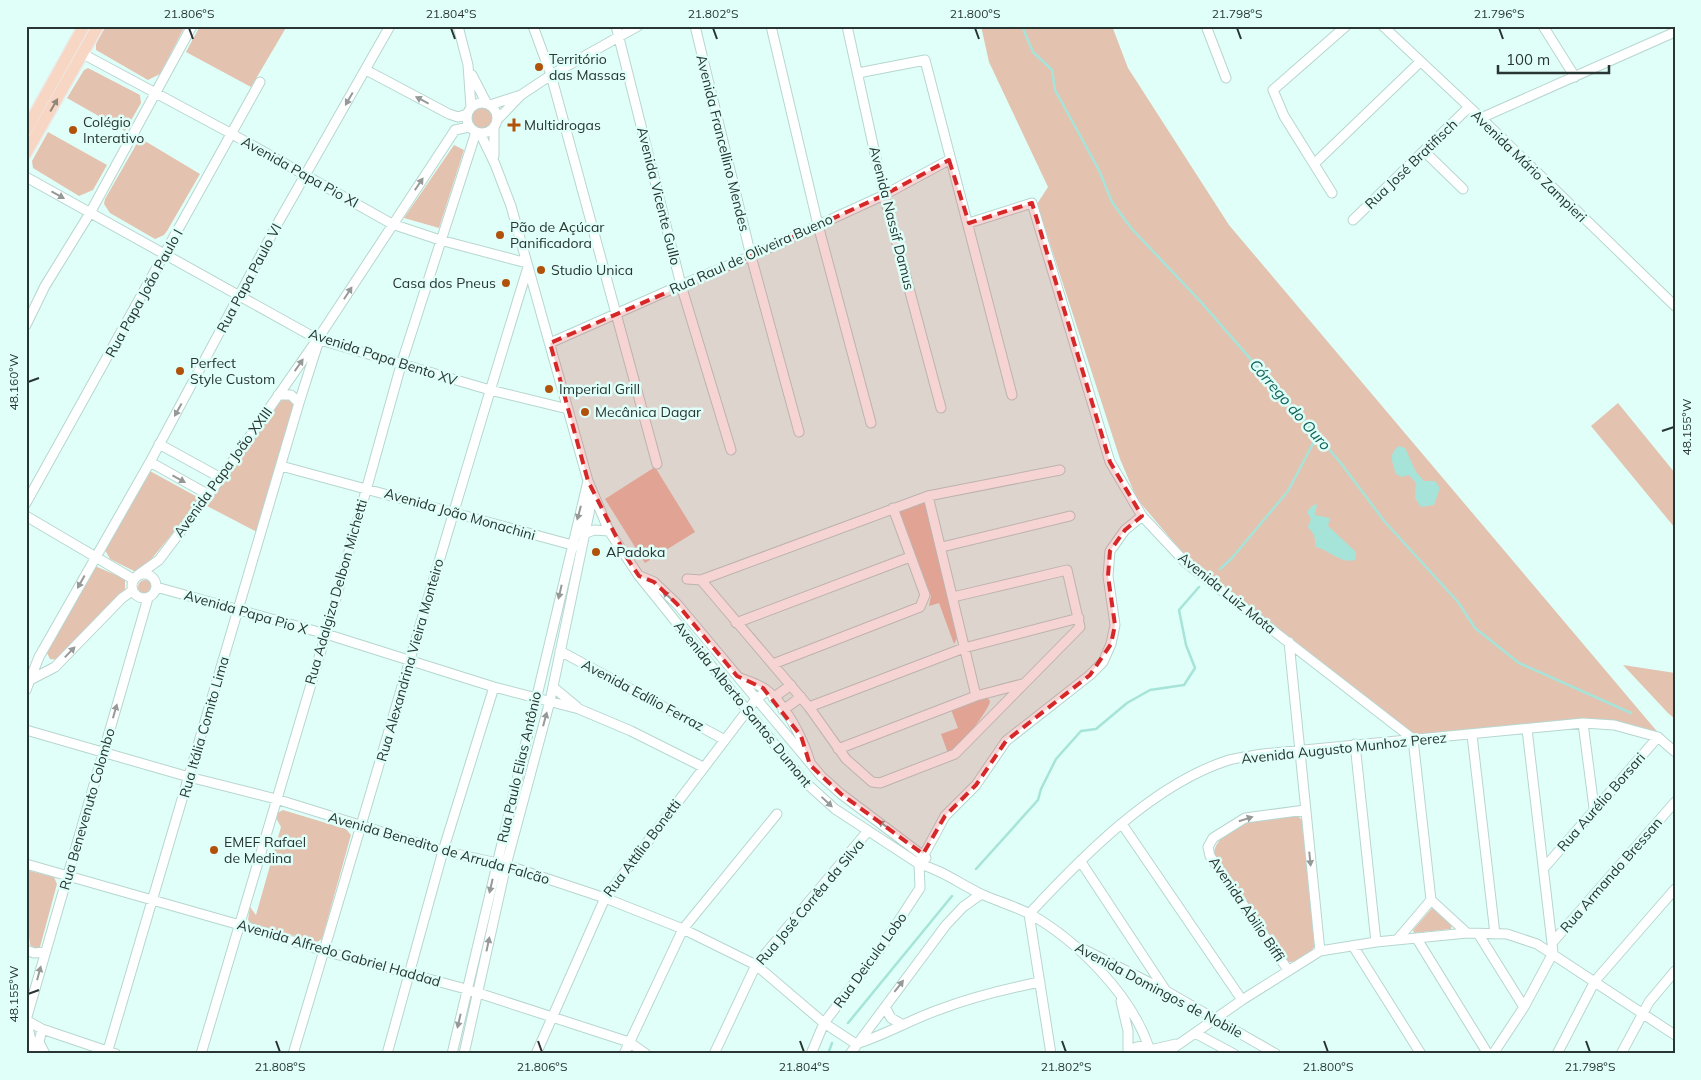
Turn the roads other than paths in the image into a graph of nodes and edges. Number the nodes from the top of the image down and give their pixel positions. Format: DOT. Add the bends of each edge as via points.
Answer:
graph roads {
  1 [pos="84,26"];
  2 [pos="98,26"];
  3 [pos="192,26"];
  4 [pos="390,26"];
  5 [pos="458,26"];
  6 [pos="532,26"];
  7 [pos="638,26"];
  8 [pos="695,26"];
  9 [pos="771,26"];
  10 [pos="846,26"];
  11 [pos="1206,26"];
  12 [pos="1346,26"];
  13 [pos="1383,26"];
  14 [pos="1543,26"];
  15 [pos="618,31"];
  16 [pos="1670,31"];
  17 [pos="83,54"];
  18 [pos="1420,62"];
  19 [pos="468,65"];
  20 [pos="366,70"];
  21 [pos="858,73"];
  22 [pos="551,75"];
  23 [pos="1574,76"];
  24 [pos="1226,78"];
  25 [pos="260,82"];
  26 [pos="156,93"];
  27 [pos="521,95"];
  28 [pos="489,104"];
  29 [pos="1469,107"];
  30 [pos="469,110"];
  31 [pos="1481,118"];
  32 [pos="495,124"];
  33 [pos="26,130"];
  34 [pos="475,131"];
  35 [pos="232,134"];
  36 [pos="1425,152"];
  37 [pos="26,154"];
  38 [pos="949,160"];
  39 [pos="1315,163"];
  40 [pos="495,164"];
  41 [pos="306,174"];
  42 [pos="26,177"];
  43 [pos="1463,189"];
  44 [pos="1332,193"];
  45 [pos="884,195"];
  46 [pos="90,213"];
  47 [pos="1353,220"];
  48 [pos="392,224"];
  49 [pos="968,224"];
  50 [pos="818,225"];
  51 [pos="440,240"];
  52 [pos="166,256"];
  53 [pos="751,256"];
  54 [pos="528,265"];
  55 [pos="681,285"];
  56 [pos="240,297"];
  57 [pos="1675,306"];
  58 [pos="615,316"];
  59 [pos="26,325"];
  60 [pos="320,338"];
  61 [pos="550,343"];
  62 [pos="400,365"];
  63 [pos="490,390"];
  64 [pos="278,394"];
  65 [pos="1012,395"];
  66 [pos="299,403"];
  67 [pos="941,408"];
  68 [pos="568,409"];
  69 [pos="871,423"];
  70 [pos="800,432"];
  71 [pos="159,444"];
  72 [pos="731,450"];
  73 [pos="150,462"];
  74 [pos="657,464"];
  75 [pos="281,466"];
  76 [pos="1060,470"];
  77 [pos="221,478"];
  78 [pos="588,481"];
  79 [pos="365,487"];
  80 [pos="593,494"];
  81 [pos="209,495"];
  82 [pos="928,496"];
  83 [pos="26,503"];
  84 [pos="892,508"];
  85 [pos="452,513"];
  86 [pos="26,516"];
  87 [pos="1070,516"];
  88 [pos="1142,516"];
  89 [pos="610,531"];
  90 [pos="584,534"];
  91 [pos="571,544"];
  92 [pos="581,547"];
  93 [pos="942,547"];
  94 [pos="95,556"];
  95 [pos="910,557"];
  96 [pos="159,560"];
  97 [pos="639,576"];
  98 [pos="136,577"];
  99 [pos="687,579"];
  100 [pos="701,580"];
  101 [pos="155,584"];
  102 [pos="132,591"];
  103 [pos="953,597"];
  104 [pos="148,598"];
  105 [pos="239,608"];
  106 [pos="1079,618"];
  107 [pos="736,623"];
  108 [pos="326,634"];
  109 [pos="1289,642"];
  110 [pos="964,648"];
  111 [pos="560,651"];
  112 [pos="411,661"];
  113 [pos="773,664"];
  114 [pos="737,676"];
  115 [pos="30,680"];
  116 [pos="1023,684"];
  117 [pos="791,685"];
  118 [pos="494,687"];
  119 [pos="553,687"];
  120 [pos="26,690"];
  121 [pos="991,692"];
  122 [pos="770,694"];
  123 [pos="976,696"];
  124 [pos="801,697"];
  125 [pos="535,698"];
  126 [pos="756,699"];
  127 [pos="550,701"];
  128 [pos="809,707"];
  129 [pos="1000,707"];
  130 [pos="579,709"];
  131 [pos="783,710"];
  132 [pos="747,711"];
  133 [pos="1583,723"];
  134 [pos="797,728"];
  135 [pos="1527,729"];
  136 [pos="26,730"];
  137 [pos="1472,735"];
  138 [pos="787,737"];
  139 [pos="1658,737"];
  140 [pos="725,740"];
  141 [pos="1413,740"];
  142 [pos="1355,744"];
  143 [pos="776,747"];
  144 [pos="838,749"];
  145 [pos="103,751"];
  146 [pos="1299,751"];
  147 [pos="1675,752"];
  148 [pos="810,765"];
  149 [pos="703,767"];
  150 [pos="189,777"];
  151 [pos="276,799"];
  152 [pos="1675,802"];
  153 [pos="1594,808"];
  154 [pos="1305,810"];
  155 [pos="778,814"];
  156 [pos="1122,824"];
  157 [pos="362,826"];
  158 [pos="867,832"];
  159 [pos="443,851"];
  160 [pos="923,854"];
  161 [pos="1081,862"];
  162 [pos="26,864"];
  163 [pos="501,864"];
  164 [pos="919,864"];
  165 [pos="934,868"];
  166 [pos="1544,868"];
  167 [pos="68,876"];
  168 [pos="1675,889"];
  169 [pos="981,894"];
  170 [pos="604,898"];
  171 [pos="153,900"];
  172 [pos="1431,900"];
  173 [pos="1029,914"];
  174 [pos="240,925"];
  175 [pos="683,929"];
  176 [pos="1467,933"];
  177 [pos="1495,934"];
  178 [pos="1479,935"];
  179 [pos="1417,939"];
  180 [pos="1067,940"];
  181 [pos="1398,940"];
  182 [pos="1376,942"];
  183 [pos="1353,946"];
  184 [pos="1552,948"];
  185 [pos="26,950"];
  186 [pos="324,951"];
  187 [pos="1320,951"];
  188 [pos="45,952"];
  189 [pos="756,965"];
  190 [pos="1288,970"];
  191 [pos="1675,971"];
  192 [pos="410,975"];
  193 [pos="1595,981"];
  194 [pos="1040,982"];
  195 [pos="466,989"];
  196 [pos="1166,991"];
  197 [pos="478,992"];
  198 [pos="1121,998"];
  199 [pos="1242,1000"];
  200 [pos="885,1007"];
  201 [pos="1524,1007"];
  202 [pos="1642,1013"];
  203 [pos="550,1018"];
  204 [pos="26,1020"];
  205 [pos="1214,1020"];
  206 [pos="824,1024"];
  207 [pos="903,1025"];
  208 [pos="42,1029"];
  209 [pos="1195,1032"];
  210 [pos="1675,1035"];
  211 [pos="629,1042"];
  212 [pos="856,1044"];
  213 [pos="1179,1044"];
  214 [pos="1150,1051"];
  215 [pos="32,1052"];
  216 [pos="112,1052"];
  217 [pos="1128,1053"];
  218 [pos="45,1054"];
  219 [pos="201,1054"];
  220 [pos="293,1054"];
  221 [pos="387,1054"];
  222 [pos="452,1054"];
  223 [pos="464,1054"];
  224 [pos="536,1054"];
  225 [pos="624,1054"];
  226 [pos="646,1054"];
  227 [pos="714,1054"];
  228 [pos="811,1054"];
  229 [pos="850,1054"];
  230 [pos="1051,1054"];
  231 [pos="1165,1054"];
  232 [pos="1234,1054"];
  233 [pos="1276,1054"];
  234 [pos="1421,1054"];
  235 [pos="1488,1054"];
  236 [pos="1493,1054"];
  237 [pos="1557,1054"];
  238 [pos="1621,1054"];
  1 -- 33 [label="main road"];
  2 -- 17 [label="main road"];
  3 -- 26 [label="street"];
  4 -- 20 [label="street, Rua Papa Paulo VI"];
  5 -- 19 [label="street"];
  6 -- 22 [label="street"];
  7 -- 15 [label="street"];
  8 -- 53 [label="street, Avenida Francellino Mendes"];
  9 -- 50 [label="street"];
  10 -- 21 [label="street, Avenida Nassif Damus"];
  11 -- 24 [label="street"];
  12 -- 39 [label="street" via="1273,90 1284,116"];
  13 -- 18 [label="street, Avenida Mário Zampieri"];
  14 -- 23 [label="street"];
  15 -- 22 [label="street"];
  15 -- 55 [label="street, Avenida Vicente Gullo"];
  16 -- 23 [label="street"];
  17 -- 26 [label="street, Avenida Papa Pio XI"];
  37 -- 17 [label="main road, one-way"];
  18 -- 29 [label="street, Avenida Mário Zampieri"];
  18 -- 39 [label="street"];
  19 -- 28 [label="street"];
  19 -- 30 [label="street"];
  30 -- 20 [label="street, one-way" via="458,117 449,114"];
  20 -- 41 [label="street, Rua Papa Paulo VI, one-way"];
  21 -- 38 [label="street" via="925,60"];
  21 -- 45 [label="street, Avenida Nassif Damus"];
  22 -- 27 [label="street"];
  22 -- 58 [label="street"];
  23 -- 31 [label="street"];
  25 -- 35 [label="street, Rua Papa João Paulo I"];
  26 -- 35 [label="street, Avenida Papa Pio XI"];
  26 -- 46 [label="street"];
  27 -- 28 [label="street"];
  27 -- 32 [label="street"];
  28 -- 30 [label="street" via="478,103"];
  28 -- 32 [label="street" via="496,112"];
  29 -- 31 [label="street, Avenida Mário Zampieri"];
  29 -- 36 [label="street, Rua José Bratifisch"];
  30 -- 34 [label="street"];
  31 -- 57 [label="street, Avenida Mário Zampieri"];
  32 -- 34 [label="street" via="490,131"];
  32 -- 40 [label="street, Avenida Alberto Santos Dumont"];
  34 -- 40 [label="street, Avenida Alberto Santos Dumont"];
  48 -- 34 [label="street, Avenida Papa João XXIII, one-way" via="455,130"];
  34 -- 51 [label="street, Rua Adalgiza Delbon Michetti"];
  35 -- 41 [label="street, Avenida Papa Pio XI"];
  35 -- 52 [label="street, Rua Papa João Paulo I"];
  36 -- 43 [label="street"];
  36 -- 47 [label="street, Rua José Bratifisch"];
  38 -- 45 [label="street, Rua Raul de Oliveira Bueno"];
  38 -- 49 [label="street"];
  39 -- 44 [label="street"];
  40 -- 54 [label="street, Avenida Alberto Santos Dumont"];
  41 -- 48 [label="street, Avenida Papa Pio XI"];
  41 -- 56 [label="street, Rua Papa Paulo VI"];
  42 -- 46 [label="street, Avenida Papa Bento XV, one-way"];
  45 -- 50 [label="street, Rua Raul de Oliveira Bueno"];
  45 -- 67 [label="street, Avenida Nassif Damus"];
  46 -- 52 [label="street, Avenida Papa Bento XV"];
  46 -- 59 [label="street" via="45,286"];
  48 -- 51 [label="street, Avenida Papa Pio XI"];
  60 -- 48 [label="street, Avenida Papa João XXIII, one-way"];
  49 -- 65 [label="street"];
  49 -- 88 [label="street, Avenida Luiz Mota" via="1032,204 1110,462"];
  50 -- 53 [label="street, Rua Raul de Oliveira Bueno"];
  50 -- 69 [label="street"];
  51 -- 54 [label="street, Avenida Papa Pio XI"];
  51 -- 62 [label="street, Rua Adalgiza Delbon Michetti"];
  52 -- 56 [label="street, Avenida Papa Bento XV"];
  52 -- 83 [label="street, Rua Papa João Paulo I"];
  53 -- 55 [label="street, Rua Raul de Oliveira Bueno"];
  53 -- 70 [label="street, Avenida Francellino Mendes"];
  54 -- 61 [label="street, Avenida Alberto Santos Dumont"];
  54 -- 63 [label="street, Rua Alexandrina Vieira Monteiro"];
  55 -- 58 [label="street, Rua Raul de Oliveira Bueno"];
  55 -- 72 [label="street, Avenida Vicente Gullo"];
  56 -- 60 [label="street, Avenida Papa Bento XV"];
  56 -- 71 [label="street, Rua Papa Paulo VI, one-way"];
  58 -- 61 [label="street, Rua Raul de Oliveira Bueno"];
  58 -- 74 [label="street"];
  60 -- 62 [label="street, Avenida Papa Bento XV"];
  64 -- 60 [label="street, Avenida Papa João XXIII, one-way"];
  60 -- 66 [label="street, Rua Itália Comito Lima"];
  61 -- 68 [label="street, Avenida Alberto Santos Dumont"];
  62 -- 63 [label="street, Avenida Papa Bento XV"];
  62 -- 79 [label="street, Rua Adalgiza Delbon Michetti"];
  63 -- 68 [label="street, Avenida Papa Bento XV"];
  63 -- 85 [label="street, Rua Alexandrina Vieira Monteiro"];
  64 -- 66 [label="street" via="291,395"];
  64 -- 77 [label="street, Avenida Papa João XXIII"];
  66 -- 75 [label="street, Rua Itália Comito Lima"];
  68 -- 78 [label="street, Avenida Alberto Santos Dumont"];
  71 -- 73 [label="street, Rua Papa Paulo VI"];
  71 -- 77 [label="street"];
  73 -- 81 [label="street, one-way"];
  73 -- 94 [label="street, Rua Papa Paulo VI"];
  75 -- 79 [label="street, Avenida João Monachini"];
  75 -- 105 [label="street, Rua Itália Comito Lima"];
  76 -- 82 [label="street"];
  77 -- 81 [label="street, Avenida Papa João XXIII"];
  78 -- 80 [label="street, Avenida Alberto Santos Dumont"];
  78 -- 91 [label="street, Rua Paulo Elias Antônio, one-way"];
  79 -- 85 [label="street, Avenida João Monachini"];
  79 -- 108 [label="street, Rua Adalgiza Delbon Michetti"];
  80 -- 89 [label="street, Avenida Alberto Santos Dumont"];
  80 -- 90 [label="street, Rua Paulo Elias Antônio"];
  81 -- 96 [label="street, Avenida Papa João XXIII"];
  82 -- 84 [label="street"];
  82 -- 93 [label="street"];
  84 -- 95 [label="street"];
  84 -- 100 [label="street"];
  85 -- 91 [label="street, Avenida João Monachini"];
  85 -- 112 [label="street, Rua Alexandrina Vieira Monteiro"];
  86 -- 94 [label="street"];
  87 -- 93 [label="street"];
  88 -- 109 [label="street, Avenida Luiz Mota" via="1186,563"];
  88 -- 160 [label="street" via="1125,530 1110,551 1108,576 1115,625 1103,662 1006,741 976,785 946,816"];
  89 -- 90 [label="street" via="594,530"];
  89 -- 97 [label="street, Avenida Alberto Santos Dumont"];
  90 -- 92 [label="street, Rua Paulo Elias Antônio"];
  91 -- 92 [label="street, Avenida João Monachini"];
  91 -- 125 [label="street, Rua Paulo Elias Antônio, one-way"];
  92 -- 111 [label="street, Rua Paulo Elias Antônio"];
  93 -- 103 [label="street"];
  94 -- 98 [label="street"];
  94 -- 115 [label="street, Rua Papa Paulo VI, one-way" via="39,657"];
  95 -- 107 [label="street"];
  95 -- 113 [label="street" via="925,595 920,607"];
  96 -- 98 [label="street, Avenida Papa João XXIII"];
  96 -- 101 [label="street, Avenida Papa João XXIII"];
  114 -- 97 [label="street, Avenida Alberto Santos Dumont, one-way" via="677,604 654,582"];
  97 -- 132 [label="street, Avenida Alberto Santos Dumont"];
  98 -- 101 [label="street" via="146,574"];
  98 -- 102 [label="street"];
  99 -- 100 [label="street"];
  100 -- 107 [label="street"];
  101 -- 104 [label="street" via="154,594"];
  101 -- 105 [label="street, Avenida Papa Pio X"];
  102 -- 104 [label="street" via="140,598"];
  115 -- 102 [label="street, one-way" via="56,667"];
  103 -- 106 [label="street" via="1067,570"];
  103 -- 110 [label="street"];
  145 -- 104 [label="street, Rua Benevenuto Colombo, one-way"];
  105 -- 108 [label="street, Avenida Papa Pio X"];
  105 -- 150 [label="street, Rua Itália Comito Lima"];
  106 -- 110 [label="street"];
  106 -- 116 [label="street" via="1080,627"];
  107 -- 113 [label="street"];
  108 -- 112 [label="street, Avenida Papa Pio X"];
  108 -- 151 [label="street, Rua Adalgiza Delbon Michetti"];
  109 -- 141 [label="street, Avenida Luiz Mota"];
  109 -- 146 [label="street"];
  110 -- 123 [label="street"];
  110 -- 128 [label="street"];
  111 -- 119 [label="street, Rua Paulo Elias Antônio"];
  111 -- 140 [label="street, Avenida Edílio Ferraz"];
  112 -- 118 [label="street, Avenida Papa Pio X"];
  112 -- 157 [label="street, Rua Alexandrina Vieira Monteiro"];
  113 -- 117 [label="street"];
  114 -- 122 [label="street"];
  114 -- 126 [label="street, Avenida Alberto Santos Dumont"];
  115 -- 120 [label="street, Rua Papa Paulo VI"];
  116 -- 121 [label="street"];
  116 -- 129 [label="street"];
  117 -- 122 [label="street, Rua Attílio Bonetti"];
  117 -- 124 [label="street"];
  118 -- 125 [label="street, Avenida Papa Pio X"];
  118 -- 159 [label="street"];
  119 -- 127 [label="street, Rua Paulo Elias Antônio"];
  119 -- 130 [label="street"];
  121 -- 123 [label="street"];
  121 -- 129 [label="street"];
  122 -- 126 [label="street, Rua Attílio Bonetti"];
  122 -- 131 [label="street"];
  123 -- 144 [label="street"];
  124 -- 128 [label="street"];
  124 -- 131 [label="street"];
  125 -- 127 [label="street, Avenida Papa Pio X"];
  125 -- 163 [label="street, Rua Paulo Elias Antônio"];
  126 -- 132 [label="street, Rua Attílio Bonetti"];
  126 -- 138 [label="street, Avenida Alberto Santos Dumont"];
  127 -- 130 [label="street, Avenida Papa Pio X"];
  163 -- 127 [label="street, Rua Paulo Elias Antônio, one-way"];
  128 -- 144 [label="street"];
  129 -- 144 [label="street" via="955,754 880,783 872,782"];
  130 -- 149 [label="street, Avenida Papa Pio X"];
  131 -- 134 [label="street"];
  132 -- 140 [label="street, Rua Attílio Bonetti"];
  132 -- 143 [label="street, Avenida Alberto Santos Dumont"];
  133 -- 135 [label="street, Avenida Augusto Munhoz Perez"];
  133 -- 139 [label="street, Avenida Augusto Munhoz Perez" via="1614,725"];
  133 -- 153 [label="street"];
  134 -- 138 [label="street"];
  134 -- 148 [label="street"];
  135 -- 137 [label="street, Avenida Augusto Munhoz Perez"];
  135 -- 166 [label="street"];
  136 -- 145 [label="street, Avenida Benedito de Arruda Falcão"];
  137 -- 141 [label="street, Avenida Augusto Munhoz Perez"];
  137 -- 177 [label="street"];
  138 -- 143 [label="street"];
  138 -- 148 [label="street, Avenida Alberto Santos Dumont"];
  139 -- 147 [label="street, Avenida Augusto Munhoz Perez"];
  139 -- 153 [label="street, Rua Aurélio Borsari"];
  140 -- 149 [label="street, Rua Attílio Bonetti"];
  141 -- 142 [label="street, Avenida Augusto Munhoz Perez"];
  141 -- 172 [label="street"];
  142 -- 146 [label="street, Avenida Augusto Munhoz Perez"];
  142 -- 182 [label="street"];
  143 -- 158 [label="street, Avenida Alberto Santos Dumont, one-way" via="804,781"];
  145 -- 150 [label="street, Avenida Benedito de Arruda Falcão"];
  145 -- 167 [label="street, Rua Benevenuto Colombo"];
  146 -- 154 [label="street"];
  146 -- 156 [label="street, Avenida Augusto Munhoz Perez" via="1231,760 1205,770"];
  160 -- 148 [label="street, Avenida Alberto Santos Dumont, one-way" via="841,794"];
  149 -- 170 [label="street, Rua Attílio Bonetti"];
  150 -- 151 [label="street, Avenida Benedito de Arruda Falcão"];
  150 -- 171 [label="street, Rua Itália Comito Lima"];
  151 -- 157 [label="street, Avenida Benedito de Arruda Falcão"];
  151 -- 174 [label="street, Rua Adalgiza Delbon Michetti"];
  152 -- 184 [label="street, Rua Armando Bressan"];
  153 -- 166 [label="street, Rua Aurélio Borsari"];
  154 -- 187 [label="street, one-way"];
  190 -- 154 [label="street, Avenida Abilio Biffi, one-way" via="1210,856 1208,847 1213,838 1245,818"];
  155 -- 175 [label="street"];
  156 -- 161 [label="street, Avenida Augusto Munhoz Perez"];
  156 -- 199 [label="street"];
  157 -- 159 [label="street, Avenida Benedito de Arruda Falcão"];
  157 -- 186 [label="street, Rua Alexandrina Vieira Monteiro"];
  158 -- 164 [label="street, Avenida Alberto Santos Dumont"];
  158 -- 189 [label="street, Rua José Corrêa da Silva"];
  159 -- 163 [label="street, Avenida Benedito de Arruda Falcão"];
  159 -- 192 [label="street"];
  160 -- 164 [label="street"];
  160 -- 165 [label="street, Avenida Alberto Santos Dumont"];
  161 -- 173 [label="street, Avenida Augusto Munhoz Perez"];
  161 -- 196 [label="street"];
  162 -- 167 [label="street, Avenida Alfredo Gabriel Haddad"];
  163 -- 170 [label="street, Avenida Benedito de Arruda Falcão"];
  163 -- 195 [label="street, Rua Paulo Elias Antônio, one-way"];
  197 -- 163 [label="street, Rua Paulo Elias Antônio, one-way"];
  164 -- 165 [label="street, Avenida Alberto Santos Dumont"];
  164 -- 206 [label="street, Rua Deicula Lobo" via="920,888 881,948"];
  165 -- 169 [label="street, Avenida Alberto Santos Dumont"];
  166 -- 184 [label="street"];
  167 -- 171 [label="street, Avenida Alfredo Gabriel Haddad"];
  167 -- 188 [label="street, Rua Benevenuto Colombo"];
  168 -- 193 [label="street"];
  169 -- 173 [label="street, Avenida Alberto Santos Dumont"];
  200 -- 169 [label="street, one-way" via="946,925"];
  170 -- 175 [label="street, Avenida Benedito de Arruda Falcão"];
  170 -- 203 [label="street, Rua Attílio Bonetti"];
  171 -- 174 [label="street, Avenida Alfredo Gabriel Haddad"];
  171 -- 216 [label="street, Rua Itália Comito Lima"];
  172 -- 176 [label="street"];
  172 -- 181 [label="street"];
  173 -- 180 [label="street, Avenida Alberto Santos Dumont"];
  173 -- 194 [label="street"];
  174 -- 186 [label="street, Avenida Alfredo Gabriel Haddad"];
  174 -- 219 [label="street, Rua Adalgiza Delbon Michetti"];
  175 -- 189 [label="street, Avenida Benedito de Arruda Falcão"];
  175 -- 211 [label="street"];
  176 -- 178 [label="street"];
  176 -- 179 [label="street"];
  177 -- 178 [label="street"];
  177 -- 184 [label="street" via="1517,936"];
  178 -- 201 [label="street"];
  179 -- 181 [label="street"];
  179 -- 235 [label="street"];
  180 -- 196 [label="street, Avenida Domingos de Nobile"];
  180 -- 198 [label="street, Avenida Alberto Santos Dumont" via="1104,976"];
  181 -- 182 [label="street"];
  182 -- 183 [label="street"];
  183 -- 187 [label="street"];
  183 -- 234 [label="street"];
  184 -- 193 [label="street"];
  184 -- 201 [label="street, Rua Armando Bressan"];
  185 -- 188 [label="street"];
  186 -- 192 [label="street, Avenida Alfredo Gabriel Haddad"];
  186 -- 220 [label="street, Rua Alexandrina Vieira Monteiro"];
  187 -- 190 [label="street"];
  204 -- 188 [label="street, Rua Benevenuto Colombo, one-way"];
  189 -- 206 [label="street, Avenida Benedito de Arruda Falcão"];
  189 -- 227 [label="street, Rua José Corrêa da Silva"];
  190 -- 199 [label="street"];
  191 -- 202 [label="street"];
  192 -- 195 [label="street, Avenida Alfredo Gabriel Haddad"];
  192 -- 221 [label="street"];
  193 -- 202 [label="street"];
  193 -- 237 [label="street"];
  194 -- 207 [label="street" via="987,993"];
  194 -- 230 [label="street"];
  195 -- 197 [label="street, Avenida Alfredo Gabriel Haddad"];
  195 -- 222 [label="street, Rua Paulo Elias Antônio, one-way"];
  196 -- 205 [label="street, Avenida Domingos de Nobile"];
  197 -- 203 [label="street, Avenida Alfredo Gabriel Haddad"];
  197 -- 223 [label="street, Rua Paulo Elias Antônio"];
  198 -- 214 [label="street, Avenida Alberto Santos Dumont" via="1137,1022"];
  198 -- 217 [label="street, Avenida Alberto Santos Dumont" via="1128,1031"];
  199 -- 205 [label="street"];
  200 -- 207 [label="street" via="891,1018"];
  200 -- 212 [label="street"];
  201 -- 236 [label="street, Rua Armando Bressan"];
  202 -- 210 [label="street"];
  202 -- 238 [label="street"];
  203 -- 211 [label="street, Avenida Alfredo Gabriel Haddad"];
  203 -- 224 [label="street, Rua Attílio Bonetti"];
  204 -- 208 [label="street"];
  204 -- 215 [label="street, Rua Benevenuto Colombo"];
  205 -- 209 [label="street"];
  205 -- 233 [label="street, Avenida Domingos de Nobile"];
  206 -- 212 [label="street, Avenida Benedito de Arruda Falcão"];
  206 -- 228 [label="street, Rua Deicula Lobo"];
  207 -- 212 [label="street"];
  208 -- 216 [label="street"];
  208 -- 218 [label="street" via="39,1042"];
  209 -- 213 [label="street"];
  209 -- 232 [label="street, Avenida Domingos de Nobile"];
  211 -- 225 [label="street"];
  211 -- 226 [label="street, Avenida Alfredo Gabriel Haddad"];
  212 -- 229 [label="street"];
  213 -- 214 [label="street"];
  213 -- 231 [label="street"];
  214 -- 217 [label="street" via="1135,1047"];
}
